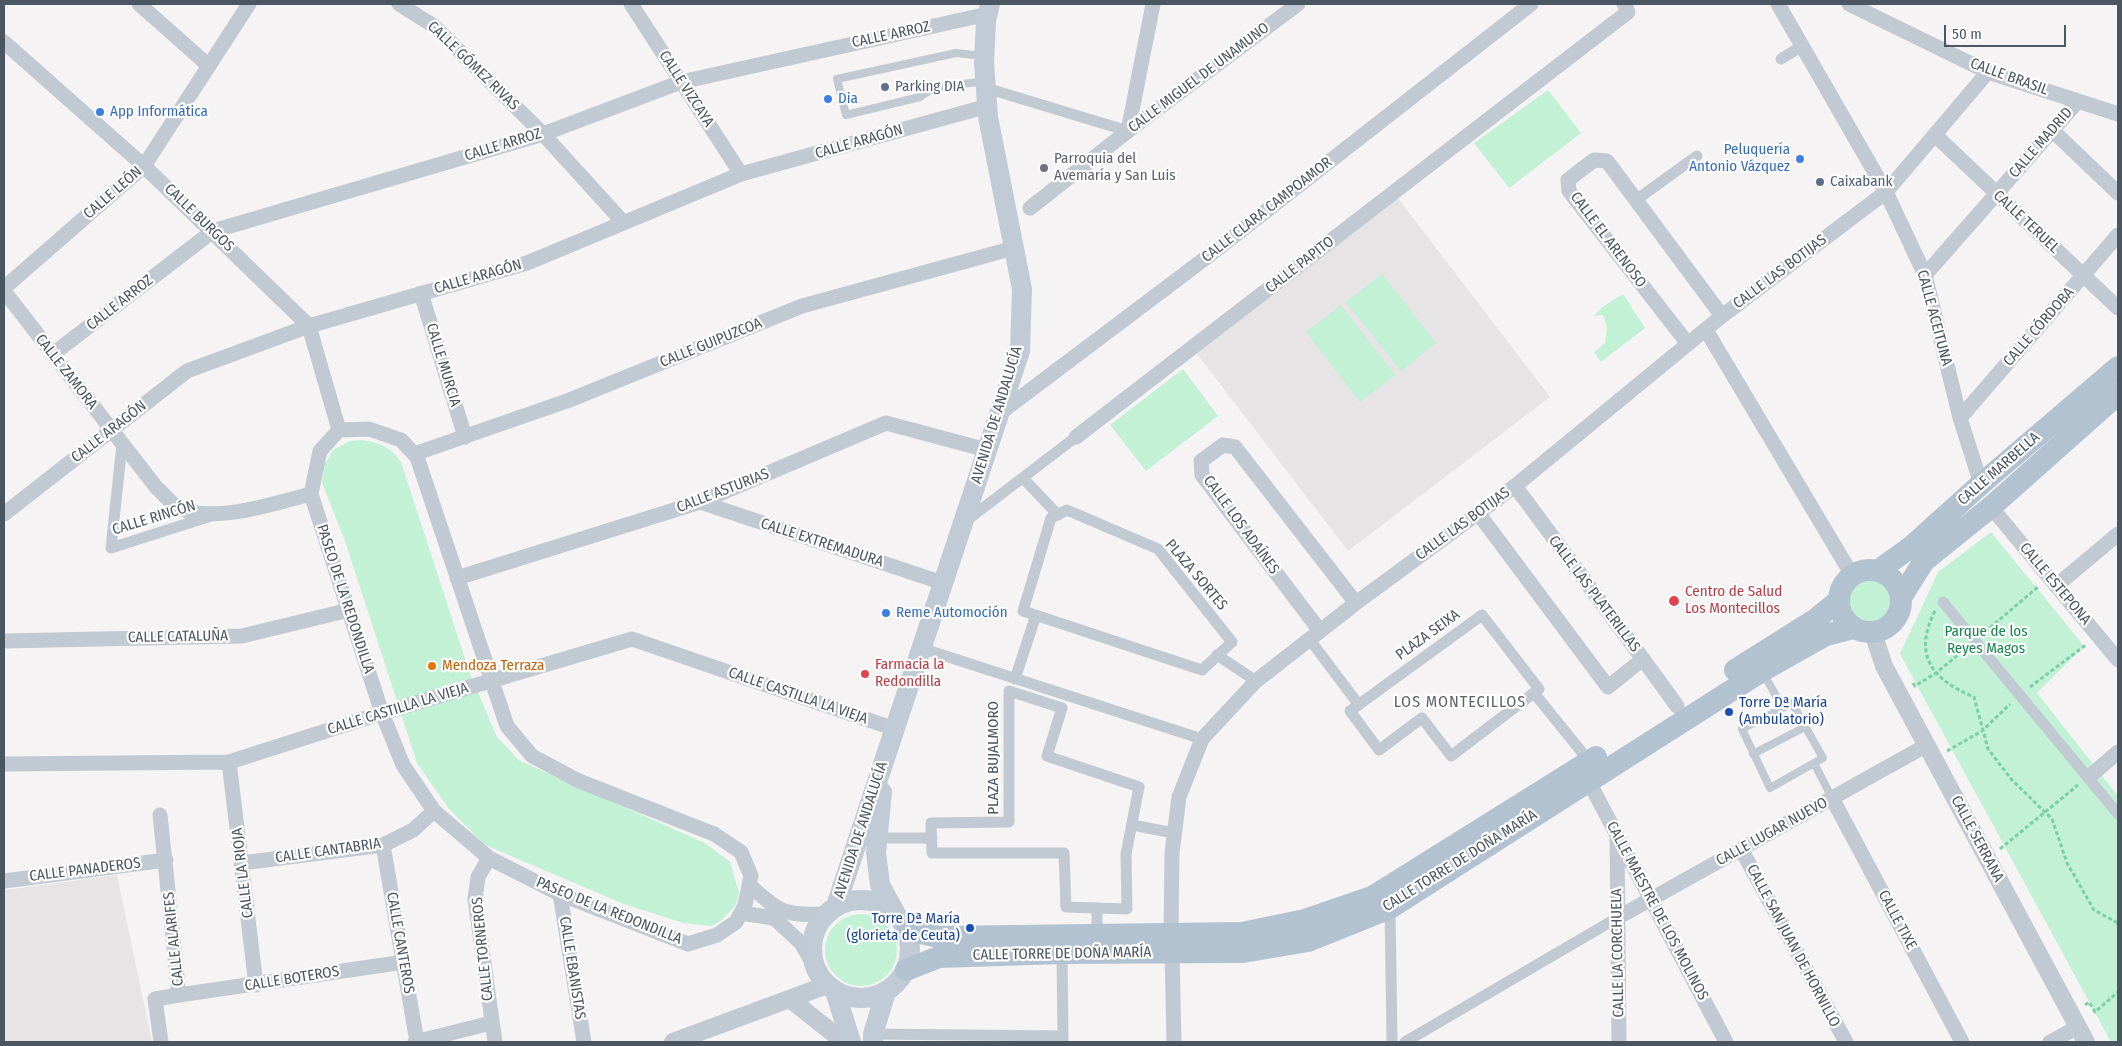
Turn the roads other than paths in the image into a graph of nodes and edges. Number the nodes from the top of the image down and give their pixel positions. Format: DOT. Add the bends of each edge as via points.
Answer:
graph roads {
  1 [pos="139,4"];
  2 [pos="248,4"];
  3 [pos="399,4"];
  4 [pos="631,4"];
  5 [pos="1153,4"];
  6 [pos="1298,4"];
  7 [pos="1531,4"];
  8 [pos="1849,4"];
  9 [pos="1784,8"];
  10 [pos="989,9"];
  11 [pos="1628,12"];
  12 [pos="4,42"];
  13 [pos="1802,46"];
  14 [pos="985,56"];
  15 [pos="1781,59"];
  16 [pos="209,66"];
  17 [pos="1988,72"];
  18 [pos="681,82"];
  19 [pos="987,92"];
  20 [pos="2078,101"];
  21 [pos="2118,114"];
  22 [pos="2052,130"];
  23 [pos="1128,131"];
  24 [pos="543,134"];
  25 [pos="1935,135"];
  26 [pos="1697,156"];
  27 [pos="144,166"];
  28 [pos="741,174"];
  29 [pos="1886,192"];
  30 [pos="1996,193"];
  31 [pos="2118,193"];
  32 [pos="1636,200"];
  33 [pos="1030,208"];
  34 [pos="623,222"];
  35 [pos="213,231"];
  36 [pos="2118,235"];
  37 [pos="1014,248"];
  38 [pos="1925,275"];
  39 [pos="2083,276"];
  40 [pos="4,290"];
  41 [pos="421,293"];
  42 [pos="2118,308"];
  43 [pos="1722,316"];
  44 [pos="309,326"];
  45 [pos="1706,330"];
  46 [pos="1688,344"];
  47 [pos="53,354"];
  48 [pos="2118,367"];
  49 [pos="2118,394"];
  50 [pos="1000,413"];
  51 [pos="1960,418"];
  52 [pos="112,430"];
  53 [pos="339,430"];
  54 [pos="465,437"];
  55 [pos="1076,437"];
  56 [pos="122,444"];
  57 [pos="987,450"];
  58 [pos="414,454"];
  59 [pos="1022,478"];
  60 [pos="1981,484"];
  61 [pos="1515,486"];
  62 [pos="311,494"];
  63 [pos="700,502"];
  64 [pos="1991,507"];
  65 [pos="219,513"];
  66 [pos="1478,513"];
  67 [pos="4,514"];
  68 [pos="1058,515"];
  69 [pos="964,522"];
  70 [pos="2118,534"];
  71 [pos="1879,570"];
  72 [pos="1852,575"];
  73 [pos="457,578"];
  74 [pos="943,583"];
  75 [pos="2056,586"];
  76 [pos="1902,596"];
  77 [pos="1838,601"];
  78 [pos="1943,602"];
  79 [pos="1356,603"];
  80 [pos="348,610"];
  81 [pos="1036,615"];
  82 [pos="1863,630"];
  83 [pos="1315,636"];
  84 [pos="4,641"];
  85 [pos="922,648"];
  86 [pos="1217,655"];
  87 [pos="1643,659"];
  88 [pos="2118,660"];
  89 [pos="1762,671"];
  90 [pos="1015,678"];
  91 [pos="491,681"];
  92 [pos="1256,682"];
  93 [pos="1044,688"];
  94 [pos="1534,693"];
  95 [pos="1039,701"];
  96 [pos="1359,705"];
  97 [pos="1677,706"];
  98 [pos="1783,708"];
  99 [pos="382,713"];
  100 [pos="1805,727"];
  101 [pos="895,729"];
  102 [pos="1202,739"];
  103 [pos="1930,752"];
  104 [pos="2118,752"];
  105 [pos="1753,754"];
  106 [pos="886,755"];
  107 [pos="229,762"];
  108 [pos="1814,763"];
  109 [pos="4,764"];
  110 [pos="1589,771"];
  111 [pos="2090,776"];
  112 [pos="1832,798"];
  113 [pos="434,811"];
  114 [pos="2118,814"];
  115 [pos="160,815"];
  116 [pos="1132,825"];
  117 [pos="1174,833"];
  118 [pos="1616,834"];
  119 [pos="877,838"];
  120 [pos="932,838"];
  121 [pos="383,845"];
  122 [pos="1741,849"];
  123 [pos="489,858"];
  124 [pos="166,860"];
  125 [pos="242,863"];
  126 [pos="4,881"];
  127 [pos="749,885"];
  128 [pos="560,894"];
  129 [pos="1651,899"];
  130 [pos="1097,908"];
  131 [pos="1390,908"];
  132 [pos="830,910"];
  133 [pos="741,913"];
  134 [pos="1618,918"];
  135 [pos="901,921"];
  136 [pos="1097,934"];
  137 [pos="1172,943"];
  138 [pos="1062,953"];
  139 [pos="404,962"];
  140 [pos="815,967"];
  141 [pos="906,970"];
  142 [pos="256,985"];
  143 [pos="831,988"];
  144 [pos="886,992"];
  145 [pos="179,995"];
  146 [pos="790,999"];
  147 [pos="491,1023"];
  148 [pos="2078,1028"];
  149 [pos="873,1038"];
  150 [pos="947,1039"];
  151 [pos="1063,1039"];
  152 [pos="161,1042"];
  153 [pos="416,1042"];
  154 [pos="495,1042"];
  155 [pos="584,1042"];
  156 [pos="673,1042"];
  157 [pos="844,1042"];
  158 [pos="851,1042"];
  159 [pos="1174,1042"];
  160 [pos="1392,1042"];
  161 [pos="1405,1042"];
  162 [pos="1619,1042"];
  163 [pos="1726,1042"];
  164 [pos="1846,1042"];
  165 [pos="1962,1042"];
  166 [pos="2050,1042"];
  1 -- 16 [label="street"];
  2 -- 16 [label="street, CALLE LEÓN"];
  3 -- 24 [label="street, CALLE GÓMEZ RIVAS" via="434,26"];
  4 -- 18 [label="street, CALLE VIZCAYA"];
  5 -- 23 [label="street"];
  6 -- 23 [label="street, CALLE MIGUEL DE UNAMUNO"];
  7 -- 50 [label="street, CALLE CLARA CAMPOAMOR" via="1211,254"];
  8 -- 17 [label="street, CALLE BRASIL"];
  9 -- 13 [label="street, CALLE ACEITUNA"];
  10 -- 14 [label="main road, AVENIDA DE ANDALUCÍA"];
  10 -- 18 [label="street, CALLE ARROZ"];
  11 -- 55 [label="street, CALLE PAPITO"];
  12 -- 27 [label="street, CALLE BURGOS"];
  13 -- 15 [label="street"];
  13 -- 29 [label="street, CALLE ACEITUNA"];
  14 -- 19 [label="main road, AVENIDA DE ANDALUCÍA"];
  14 -- 19 [label="lane" via="956,53 837,79 846,115 920,97 934,88"];
  16 -- 27 [label="street, CALLE LEÓN"];
  17 -- 20 [label="street, CALLE BRASIL"];
  17 -- 25 [label="street, CALLE LAS BOTIJAS"];
  18 -- 24 [label="street, CALLE ARROZ"];
  18 -- 28 [label="street, CALLE VIZCAYA"];
  19 -- 23 [label="street"];
  19 -- 28 [label="street, CALLE ARAGÓN"];
  19 -- 37 [label="main road, AVENIDA DE ANDALUCÍA"];
  20 -- 21 [label="street, CALLE BRASIL"];
  20 -- 22 [label="street, CALLE MADRID"];
  22 -- 30 [label="street, CALLE MADRID"];
  22 -- 31 [label="street"];
  23 -- 33 [label="street, CALLE MIGUEL DE UNAMUNO"];
  24 -- 34 [label="street, CALLE GÓMEZ RIVAS"];
  24 -- 35 [label="street, CALLE ARROZ"];
  25 -- 29 [label="street, CALLE LAS BOTIJAS"];
  25 -- 30 [label="street, CALLE TERUEL"];
  26 -- 32 [label="street"];
  27 -- 35 [label="street, CALLE BURGOS"];
  27 -- 40 [label="street, CALLE LEÓN"];
  28 -- 34 [label="street, CALLE ARAGÓN"];
  29 -- 38 [label="street, CALLE ACEITUNA"];
  29 -- 43 [label="street, CALLE LAS BOTIJAS"];
  30 -- 38 [label="street, CALLE MADRID"];
  30 -- 39 [label="street, CALLE TERUEL"];
  32 -- 43 [label="street, CALLE EL ARENOSO"];
  32 -- 46 [label="street, CALLE EL ARENOSO" via="1607,162 1594,160 1568,180 1569,192"];
  34 -- 41 [label="street, CALLE ARAGÓN" via="527,263"];
  35 -- 44 [label="street, CALLE BURGOS"];
  35 -- 47 [label="street, CALLE ARROZ"];
  36 -- 39 [label="street, CALLE CÓRDOBA"];
  37 -- 50 [label="main road, AVENIDA DE ANDALUCÍA" via="1022,290 1020,351"];
  37 -- 54 [label="street, CALLE GUIPUZCOA" via="802,306 567,401"];
  38 -- 51 [label="street, CALLE ACEITUNA"];
  39 -- 42 [label="street, CALLE TERUEL"];
  39 -- 51 [label="street, CALLE CÓRDOBA"];
  40 -- 47 [label="street, CALLE ZAMORA"];
  41 -- 44 [label="street, CALLE ARAGÓN"];
  41 -- 54 [label="street, CALLE MURCIA"];
  43 -- 45 [label="street, CALLE LAS BOTIJAS"];
  44 -- 52 [label="street, CALLE ARAGÓN" via="187,372"];
  44 -- 53 [label="street, CALLE BURGOS"];
  45 -- 46 [label="street, CALLE LAS BOTIJAS"];
  45 -- 72 [label="street"];
  46 -- 61 [label="street, CALLE LAS BOTIJAS"];
  47 -- 52 [label="street, CALLE ZAMORA"];
  48 -- 60 [label="main road, CALLE MARBELLA"];
  49 -- 64 [label="main road, CALLE MARBELLA"];
  50 -- 57 [label="main road, AVENIDA DE ANDALUCÍA"];
  51 -- 60 [label="street, CALLE ACEITUNA"];
  52 -- 56 [label="street, CALLE ZAMORA"];
  52 -- 67 [label="street, CALLE ARAGÓN"];
  53 -- 58 [label="street" via="369,429 401,440"];
  53 -- 62 [label="street, PASEO DE LA REDONDILLA" via="320,451"];
  54 -- 58 [label="street, CALLE GUIPUZCOA"];
  55 -- 59 [label="street, CALLE PAPITO"];
  56 -- 65 [label="street, CALLE ZAMORA" via="156,487 179,508"];
  56 -- 65 [label="street, CALLE RINCÓN" via="111,548"];
  57 -- 63 [label="street, CALLE ASTURIAS" via="886,423"];
  57 -- 69 [label="main road, AVENIDA DE ANDALUCÍA"];
  58 -- 73 [label="street, PASEO DE LA REDONDILLA"];
  59 -- 68 [label="street"];
  59 -- 69 [label="street, CALLE PAPITO"];
  60 -- 71 [label="main road, CALLE MARBELLA" via="1911,548"];
  61 -- 66 [label="street, CALLE LAS BOTIJAS"];
  61 -- 87 [label="street, CALLE LAS PLATERILLAS"];
  62 -- 65 [label="street, CALLE ZAMORA" via="251,509"];
  62 -- 80 [label="street, PASEO DE LA REDONDILLA"];
  63 -- 73 [label="street, CALLE ASTURIAS"];
  63 -- 74 [label="street, CALLE EXTREMADURA"];
  64 -- 75 [label="street, CALLE ESTEPONA"];
  64 -- 76 [label="main road, CALLE MARBELLA" via="1924,561"];
  66 -- 79 [label="street, CALLE LAS BOTIJAS"];
  66 -- 87 [label="street, CALLE LAS PLATERILLAS" via="1608,687"];
  68 -- 81 [label="street" via="1051,518 1023,611"];
  68 -- 86 [label="street, PLAZA SORTES" via="1067,510 1158,549 1232,642"];
  69 -- 74 [label="main road, AVENIDA DE ANDALUCÍA"];
  70 -- 75 [label="street"];
  71 -- 72 [label="main road" via="1865,569"];
  71 -- 76 [label="main road" via="1894,580"];
  72 -- 77 [label="main road" via="1840,591"];
  73 -- 91 [label="street, PASEO DE LA REDONDILLA"];
  74 -- 85 [label="main road, AVENIDA DE ANDALUCÍA"];
  75 -- 88 [label="street, CALLE ESTEPONA"];
  76 -- 82 [label="main road" via="1900,613 1889,627"];
  77 -- 82 [label="main road" via="1842,616"];
  77 -- 97 [label="main road, CALLE TORRE DE DOÑA MARÍA" via="1816,620"];
  78 -- 111 [label="street"];
  79 -- 83 [label="street, CALLE LAS BOTIJAS"];
  79 -- 83 [label="street, CALLE LOS ADAÍNES" via="1235,447 1223,445 1202,461 1202,475"];
  80 -- 84 [label="street, CALLE CATALUÑA" via="242,636"];
  80 -- 99 [label="street, PASEO DE LA REDONDILLA"];
  81 -- 86 [label="street, PLAZA SORTES" via="1202,670"];
  81 -- 90 [label="street"];
  82 -- 89 [label="main road, CALLE TORRE DE DOÑA MARÍA" via="1826,636"];
  82 -- 103 [label="street, CALLE SERRANA"];
  83 -- 92 [label="street, CALLE LAS BOTIJAS"];
  83 -- 96 [label="street"];
  85 -- 90 [label="street"];
  85 -- 101 [label="main road, AVENIDA DE ANDALUCÍA"];
  86 -- 92 [label="street"];
  87 -- 97 [label="street"];
  89 -- 98 [label="lane"];
  89 -- 110 [label="main road, CALLE TORRE DE DOÑA MARÍA"];
  90 -- 93 [label="street"];
  91 -- 99 [label="street, CALLE CASTILLA LA VIEJA"];
  91 -- 101 [label="street, CALLE CASTILLA LA VIEJA" via="632,638"];
  91 -- 127 [label="street, PASEO DE LA REDONDILLA" via="507,726 532,756 579,781 714,834 741,852 751,876"];
  92 -- 102 [label="street, CALLE LAS BOTIJAS"];
  93 -- 95 [label="street"];
  93 -- 102 [label="street"];
  94 -- 96 [label="street, PLAZA SEIXA" via="1540,689 1482,615"];
  94 -- 96 [label="street" via="1450,756 1422,718 1379,750 1350,711"];
  94 -- 110 [label="street, PLAZA SEIXA"];
  95 -- 116 [label="street, PLAZA BUJALMORO" via="1062,708 1047,756 1139,787"];
  95 -- 120 [label="street, PLAZA BUJALMORO" via="1009,691 1009,822 931,822"];
  97 -- 110 [label="main road, CALLE TORRE DE DOÑA MARÍA"];
  98 -- 100 [label="lane" via="1792,703"];
  98 -- 105 [label="lane" via="1742,729"];
  99 -- 107 [label="street, CALLE CASTILLA LA VIEJA"];
  99 -- 113 [label="street, PASEO DE LA REDONDILLA" via="403,765"];
  100 -- 105 [label="lane"];
  100 -- 108 [label="lane" via="1822,758"];
  101 -- 106 [label="main road, AVENIDA DE ANDALUCÍA"];
  102 -- 117 [label="street, CALLE LAS BOTIJAS" via="1179,797"];
  103 -- 112 [label="street, CALLE LUGAR NUEVO"];
  103 -- 148 [label="street, CALLE SERRANA"];
  104 -- 111 [label="street"];
  105 -- 108 [label="lane" via="1770,788"];
  106 -- 119 [label="main road, AVENIDA DE ANDALUCÍA"];
  106 -- 132 [label="main road, AVENIDA DE ANDALUCÍA"];
  107 -- 109 [label="street, CALLE CASTILLA LA VIEJA"];
  107 -- 125 [label="street, CALLE LA RIOJA"];
  108 -- 112 [label="lane"];
  110 -- 118 [label="street, CALLE MAESTRE DE LOS MOLINOS"];
  110 -- 131 [label="main road, CALLE TORRE DE DOÑA MARÍA"];
  110 -- 137 [label="main road, CALLE TORRE DE DOÑA MARÍA" via="1372,897 1305,920"];
  111 -- 114 [label="street"];
  112 -- 122 [label="street, CALLE LUGAR NUEVO"];
  112 -- 165 [label="street, CALLE TIXE"];
  113 -- 121 [label="street, CALLE CANTABRIA" via="412,830"];
  113 -- 123 [label="street, PASEO DE LA REDONDILLA"];
  115 -- 124 [label="street, CALLE ALARIFES"];
  116 -- 117 [label="street"];
  116 -- 130 [label="street, PLAZA BUJALMORO" via="1126,854 1127,909"];
  117 -- 137 [label="street, CALLE LAS BOTIJAS"];
  118 -- 129 [label="street, CALLE MAESTRE DE LOS MOLINOS"];
  118 -- 134 [label="street, CALLE LA CORCHUELA"];
  119 -- 120 [label="street"];
  119 -- 135 [label="main road, AVENIDA DE ANDALUCÍA" via="880,885"];
  120 -- 130 [label="street, PLAZA BUJALMORO" via="932,853 1064,853 1066,908"];
  121 -- 125 [label="street, CALLE CANTABRIA"];
  121 -- 139 [label="street, CALLE CANTEROS"];
  122 -- 129 [label="street, CALLE LUGAR NUEVO"];
  122 -- 164 [label="street, CALLE SAN JUAN DE HORNILLO"];
  123 -- 128 [label="street, PASEO DE LA REDONDILLA"];
  123 -- 147 [label="street, CALLE TORNEROS" via="478,877 475,899"];
  124 -- 126 [label="street, CALLE PANADEROS"];
  124 -- 145 [label="street, CALLE ALARIFES"];
  125 -- 142 [label="street, CALLE LA RIOJA"];
  127 -- 132 [label="street" via="778,910 800,915"];
  127 -- 133 [label="street, PASEO DE LA REDONDILLA"];
  128 -- 133 [label="street, PASEO DE LA REDONDILLA" via="688,944 717,934 736,922"];
  128 -- 155 [label="street, CALLE EBANISTAS"];
  129 -- 134 [label="street, CALLE LUGAR NUEVO"];
  129 -- 163 [label="street, CALLE MAESTRE DE LOS MOLINOS"];
  130 -- 136 [label="street"];
  131 -- 137 [label="main road, CALLE TORRE DE DOÑA MARÍA" via="1308,941 1242,952"];
  131 -- 160 [label="street"];
  132 -- 135 [label="main road" via="851,900 866,899 882,903"];
  132 -- 140 [label="main road" via="817,926 812,939"];
  133 -- 140 [label="street" via="774,918 801,943"];
  134 -- 161 [label="street"];
  134 -- 162 [label="street, CALLE LA CORCHUELA"];
  135 -- 136 [label="main road, CALLE TORRE DE DOÑA MARÍA" via="939,937"];
  135 -- 141 [label="main road" via="910,943"];
  136 -- 137 [label="main road, CALLE TORRE DE DOÑA MARÍA"];
  137 -- 138 [label="main road, CALLE TORRE DE DOÑA MARÍA"];
  137 -- 159 [label="street, CALLE LAS BOTIJAS"];
  138 -- 141 [label="main road, CALLE TORRE DE DOÑA MARÍA" via="939,957"];
  138 -- 151 [label="street"];
  139 -- 142 [label="street, CALLE BOTEROS"];
  139 -- 153 [label="street, CALLE CANTEROS"];
  140 -- 143 [label="main road"];
  141 -- 144 [label="main road"];
  142 -- 145 [label="street, CALLE BOTEROS"];
  143 -- 144 [label="main road" via="860,998"];
  143 -- 146 [label="street"];
  143 -- 158 [label="main road"];
  144 -- 149 [label="main road"];
  145 -- 152 [label="street, CALLE ALARIFES" via="155,999"];
  146 -- 156 [label="street"];
  146 -- 157 [label="street"];
  147 -- 153 [label="street"];
  147 -- 154 [label="street, CALLE TORNEROS"];
  148 -- 166 [label="street"];
  149 -- 150 [label="street"];
  150 -- 151 [label="street"];
}
